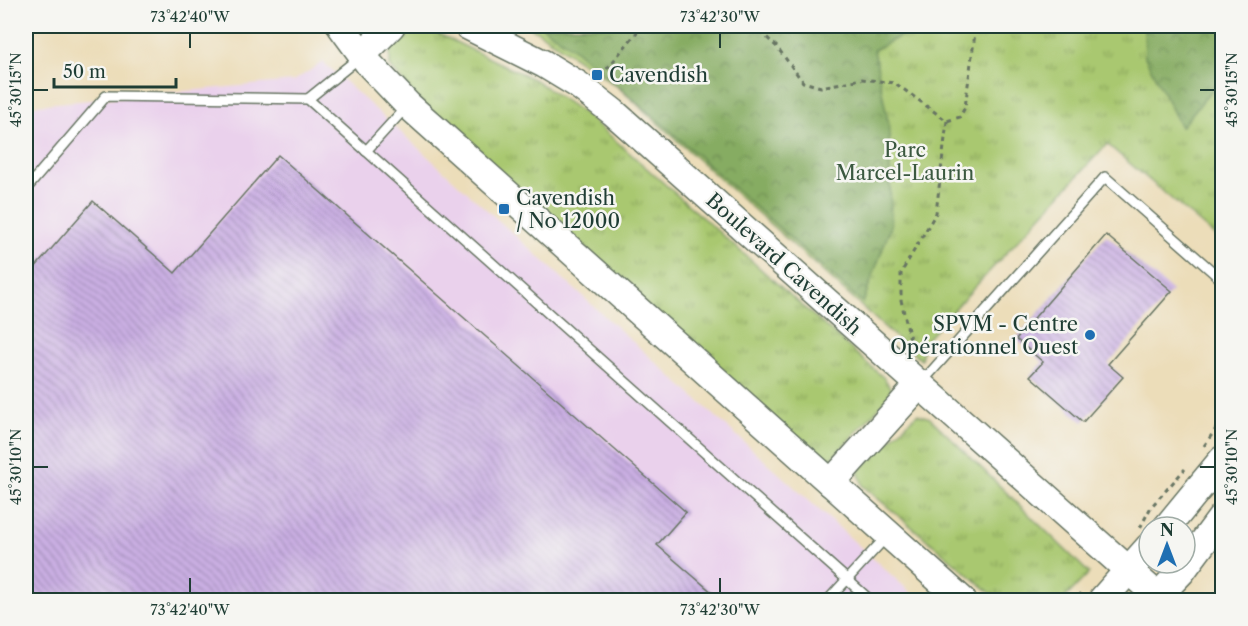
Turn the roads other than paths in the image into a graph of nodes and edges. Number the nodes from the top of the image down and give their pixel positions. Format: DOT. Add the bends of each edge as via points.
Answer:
graph roads {
  1 [pos="341,26"];
  2 [pos="391,26"];
  3 [pos="468,26"];
  4 [pos="362,56"];
  5 [pos="308,99"];
  6 [pos="408,105"];
  7 [pos="366,151"];
  8 [pos="26,189"];
  9 [pos="1222,280"];
  10 [pos="920,384"];
  11 [pos="1222,460"];
  12 [pos="831,483"];
  13 [pos="1177,515"];
  14 [pos="1222,517"];
  15 [pos="889,534"];
  16 [pos="1137,562"];
  17 [pos="1129,571"];
  18 [pos="846,580"];
  19 [pos="1158,599"];
  20 [pos="828,600"];
  21 [pos="870,600"];
  22 [pos="962,600"];
  23 [pos="1102,600"];
  1 -- 4 [label="main road"];
  2 -- 4 [label="main road"];
  3 -- 10 [label="main road, Boulevard Cavendish" via="544,64 613,112"];
  4 -- 5 [label="lane"];
  4 -- 6 [label="main road"];
  5 -- 7 [label="lane"];
  5 -- 8 [label="lane" via="106,96"];
  6 -- 7 [label="lane"];
  6 -- 12 [label="main road"];
  7 -- 18 [label="lane"];
  9 -- 10 [label="lane" via="1105,177"];
  10 -- 12 [label="main road"];
  10 -- 17 [label="main road, Boulevard Cavendish"];
  11 -- 13 [label="main road"];
  12 -- 15 [label="main road"];
  14 -- 19 [label="main road"];
  15 -- 18 [label="lane"];
  15 -- 22 [label="main road"];
  16 -- 17 [label="main road"];
  17 -- 19 [label="main road, Boulevard Cavendish"];
  17 -- 23 [label="main road"];
  18 -- 20 [label="lane"];
  18 -- 21 [label="lane"];
}
